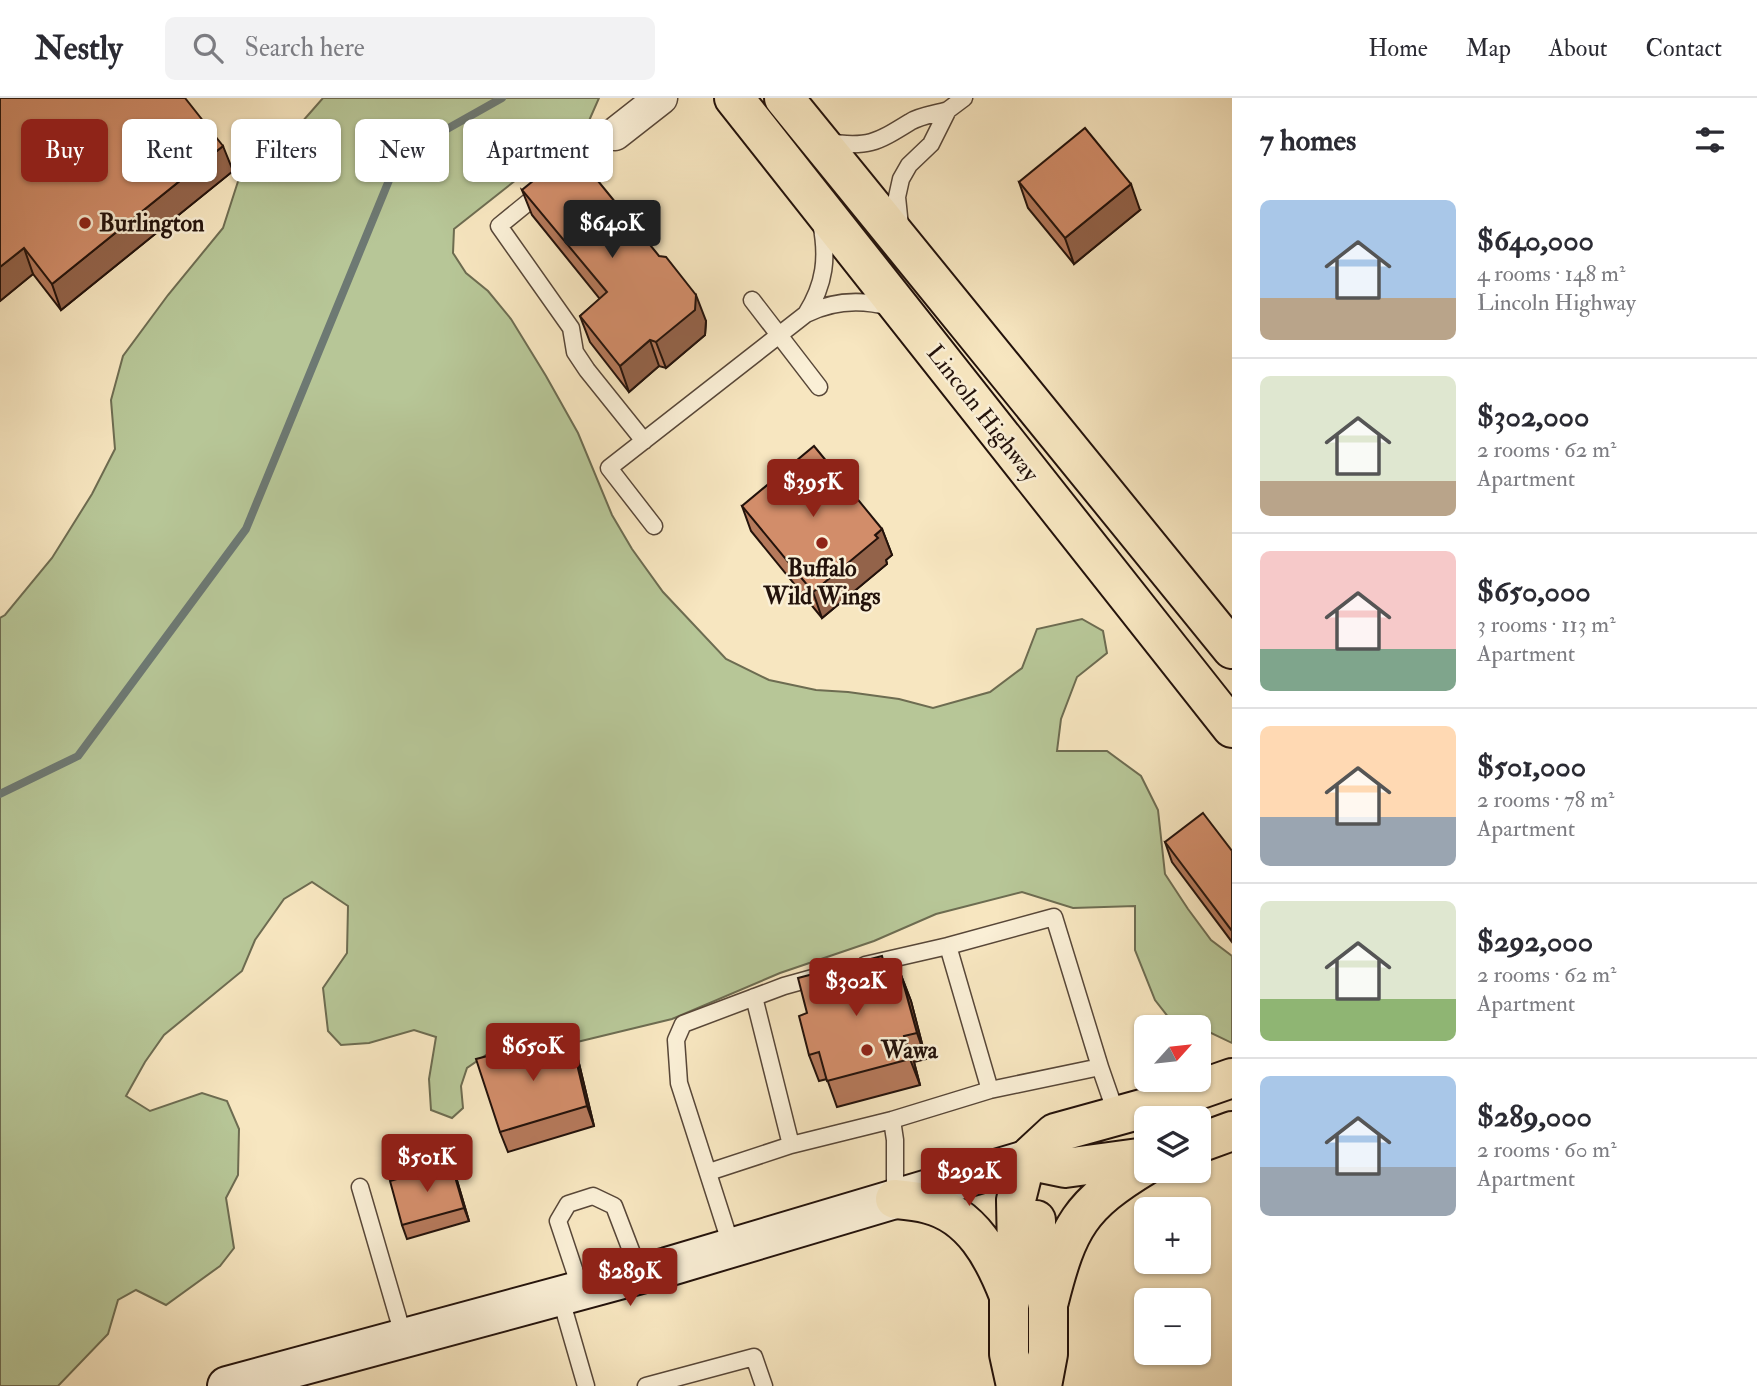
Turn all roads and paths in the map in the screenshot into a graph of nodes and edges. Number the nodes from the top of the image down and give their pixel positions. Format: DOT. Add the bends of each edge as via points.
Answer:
graph roads {
  1 [pos="661,98"];
  2 [pos="734,98"];
  3 [pos="784,98"];
  4 [pos="964,98"];
  5 [pos="948,110"];
  6 [pos="615,134"];
  7 [pos="819,141"];
  8 [pos="815,198"];
  9 [pos="904,245"];
  10 [pos="752,300"];
  11 [pos="903,311"];
  12 [pos="806,314"];
  13 [pos="779,336"];
  14 [pos="819,387"];
  15 [pos="643,441"];
  16 [pos="653,526"];
  17 [pos="1232,649"];
  18 [pos="1232,728"];
  19 [pos="948,946"];
  20 [pos="754,997"];
  21 [pos="1100,1067"];
  22 [pos="1232,1079"];
  23 [pos="990,1090"];
  24 [pos="1117,1116"];
  25 [pos="892,1120"];
  26 [pos="1232,1131"];
  27 [pos="1211,1139"];
  28 [pos="791,1145"];
  29 [pos="1134,1159"];
  30 [pos="1026,1160"];
  31 [pos="709,1172"];
  32 [pos="1134,1172"];
  33 [pos="360,1186"];
  34 [pos="895,1199"];
  35 [pos="732,1248"];
  36 [pos="640,1274"];
  37 [pos="571,1293"];
  38 [pos="1009,1296"];
  39 [pos="1048,1306"];
  40 [pos="404,1338"];
  41 [pos="664,1384"];
  42 [pos="227,1386"];
  43 [pos="586,1386"];
  44 [pos="646,1386"];
  45 [pos="764,1386"];
  46 [pos="1016,1386"];
  47 [pos="1042,1386"];
  1 -- 6 [label="street"];
  2 -- 8 [label="main road, Lincoln Highway"];
  3 -- 7 [label="main road, Lincoln Highway"];
  4 -- 5 [label="lane"];
  5 -- 7 [label="lane" via="912,120 868,144"];
  5 -- 9 [label="lane" via="931,144 901,179 897,197"];
  6 -- 15 [label="lane" via="499,226 570,328 575,352 587,370"];
  7 -- 9 [label="main road, Lincoln Highway"];
  8 -- 11 [label="main road, Lincoln Highway"];
  8 -- 12 [label="lane" via="825,259 823,280"];
  9 -- 17 [label="main road, Lincoln Highway"];
  10 -- 13 [label="lane"];
  11 -- 12 [label="lane" via="881,304 842,302"];
  11 -- 18 [label="main road, Lincoln Highway"];
  12 -- 13 [label="lane"];
  13 -- 14 [label="lane"];
  13 -- 15 [label="lane"];
  15 -- 16 [label="lane" via="609,468"];
  19 -- 20 [label="lane"];
  19 -- 21 [label="lane" via="1054,917"];
  19 -- 23 [label="lane"];
  20 -- 28 [label="lane"];
  20 -- 31 [label="lane" via="682,1024 676,1040 679,1083"];
  21 -- 23 [label="lane"];
  21 -- 24 [label="lane"];
  22 -- 24 [label="main road"];
  23 -- 25 [label="lane"];
  24 -- 30 [label="main road" via="1055,1133"];
  25 -- 28 [label="lane"];
  25 -- 34 [label="lane"];
  26 -- 27 [label="main road"];
  28 -- 31 [label="lane"];
  29 -- 30 [label="main road" via="1065,1168"];
  30 -- 34 [label="main road"];
  30 -- 38 [label="main road" via="1016,1200 1017,1253"];
  30 -- 39 [label="main road" via="1035,1200 1035,1253"];
  31 -- 35 [label="lane"];
  32 -- 39 [label="main road" via="1100,1196 1069,1235"];
  33 -- 40 [label="lane"];
  34 -- 35 [label="main road"];
  34 -- 38 [label="main road" via="929,1204 969,1227 985,1246"];
  35 -- 36 [label="main road"];
  36 -- 37 [label="main road"];
  36 -- 37 [label="lane" via="614,1206 593,1196 568,1204 558,1221"];
  37 -- 40 [label="main road"];
  37 -- 43 [label="lane"];
  38 -- 46 [label="main road" via="1009,1354"];
  39 -- 47 [label="main road" via="1048,1354"];
  40 -- 42 [label="main road"];
  41 -- 44 [label="lane"];
  41 -- 45 [label="lane" via="754,1357"];
}
